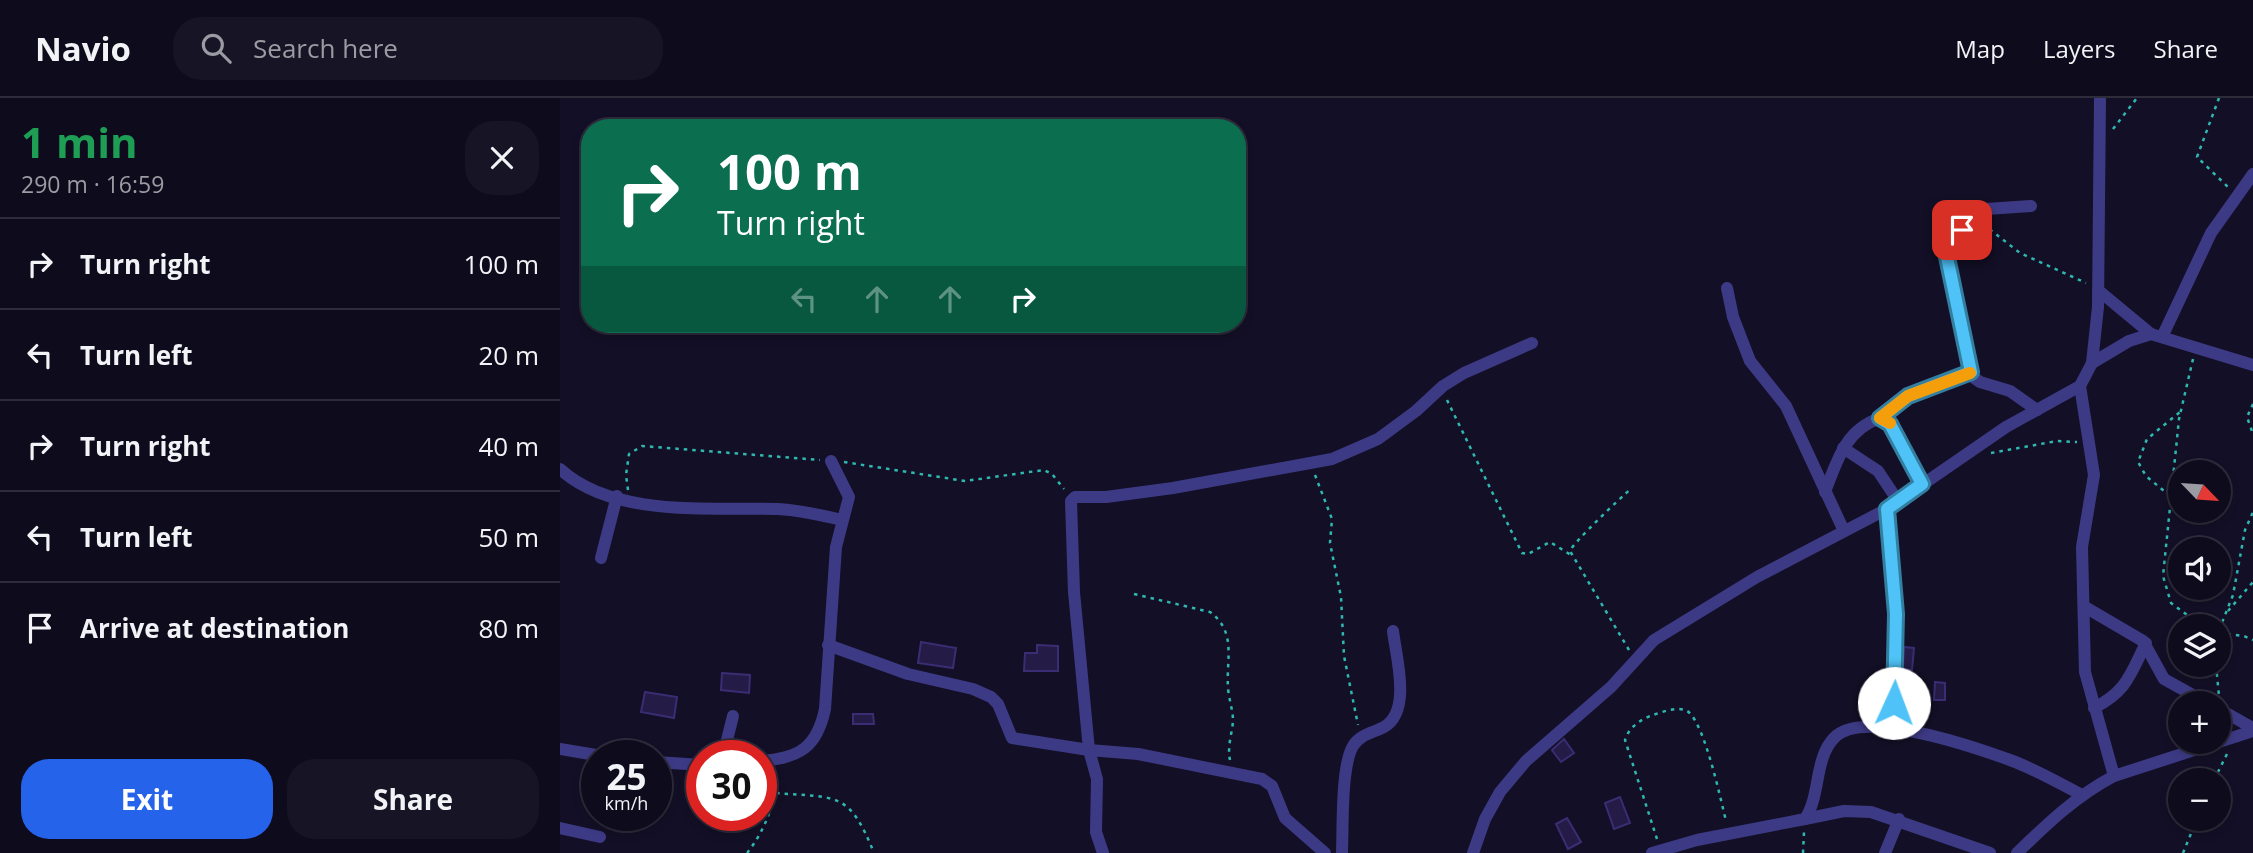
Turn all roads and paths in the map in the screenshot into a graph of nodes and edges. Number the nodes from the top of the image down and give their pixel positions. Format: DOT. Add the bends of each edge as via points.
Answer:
graph roads {
  1 [pos="2100,98"];
  2 [pos="2137,98"];
  3 [pos="2220,98"];
  4 [pos="2099,146"];
  5 [pos="2253,174"];
  6 [pos="2238,195"];
  7 [pos="2031,206"];
  8 [pos="1977,214"];
  9 [pos="1727,288"];
  10 [pos="2098,290"];
  11 [pos="2157,335"];
  12 [pos="1532,344"];
  13 [pos="2197,345"];
  14 [pos="2092,363"];
  15 [pos="2253,365"];
  16 [pos="1971,372"];
  17 [pos="1443,386"];
  18 [pos="2080,386"];
  19 [pos="2253,404"];
  20 [pos="2037,410"];
  21 [pos="2180,412"];
  22 [pos="1880,418"];
  23 [pos="2253,434"];
  24 [pos="2091,446"];
  25 [pos="1843,448"];
  26 [pos="1970,453"];
  27 [pos="2174,460"];
  28 [pos="831,461"];
  29 [pos="1308,463"];
  30 [pos="560,469"];
  31 [pos="1922,484"];
  32 [pos="1631,489"];
  33 [pos="1825,492"];
  34 [pos="2168,494"];
  35 [pos="617,496"];
  36 [pos="1892,505"];
  37 [pos="2253,512"];
  38 [pos="2168,519"];
  39 [pos="842,520"];
  40 [pos="1844,531"];
  41 [pos="1571,555"];
  42 [pos="601,558"];
  43 [pos="2253,582"];
  44 [pos="1134,594"];
  45 [pos="2085,607"];
  46 [pos="2186,614"];
  47 [pos="2225,614"];
  48 [pos="1393,631"];
  49 [pos="2231,635"];
  50 [pos="2253,640"];
  51 [pos="2146,643"];
  52 [pos="828,645"];
  53 [pos="1635,658"];
  54 [pos="2186,691"];
  55 [pos="2094,708"];
  56 [pos="733,716"];
  57 [pos="2231,716"];
  58 [pos="1893,728"];
  59 [pos="2253,729"];
  60 [pos="1360,737"];
  61 [pos="2235,737"];
  62 [pos="727,740"];
  63 [pos="560,749"];
  64 [pos="1089,750"];
  65 [pos="581,752"];
  66 [pos="777,758"];
  67 [pos="2220,768"];
  68 [pos="1233,773"];
  69 [pos="2114,776"];
  70 [pos="777,793"];
  71 [pos="2082,795"];
  72 [pos="1805,818"];
  73 [pos="1899,819"];
  74 [pos="560,828"];
  75 [pos="761,831"];
  76 [pos="2192,831"];
  77 [pos="1729,834"];
  78 [pos="600,837"];
  79 [pos="1657,852"];
  80 [pos="747,853"];
  81 [pos="874,853"];
  82 [pos="1103,853"];
  83 [pos="1325,853"];
  84 [pos="1342,853"];
  85 [pos="1473,853"];
  86 [pos="1802,853"];
  87 [pos="1885,853"];
  88 [pos="1990,853"];
  89 [pos="2017,853"];
  90 [pos="2183,853"];
  1 -- 4 [label="street"];
  2 -- 4 [label="path"];
  3 -- 6 [label="path" via="2197,157"];
  4 -- 10 [label="street"];
  5 -- 6 [label="street"];
  6 -- 11 [label="street" via="2211,233"];
  7 -- 8 [label="street" via="1993,207"];
  8 -- 10 [label="path" via="1992,234 2020,253"];
  8 -- 16 [label="street" via="1951,242 1947,257"];
  9 -- 33 [label="street" via="1750,361 1786,405"];
  10 -- 11 [label="street"];
  10 -- 14 [label="street"];
  11 -- 13 [label="street"];
  11 -- 14 [label="street" via="2129,341"];
  12 -- 17 [label="street"];
  13 -- 15 [label="street"];
  13 -- 21 [label="path"];
  14 -- 18 [label="street"];
  16 -- 20 [label="street" via="1980,382 2010,391"];
  16 -- 22 [label="street" via="1908,396"];
  17 -- 29 [label="street" via="1378,439 1332,459"];
  17 -- 41 [label="path" via="1522,552 1528,554 1550,542"];
  18 -- 20 [label="street"];
  18 -- 24 [label="street"];
  19 -- 23 [label="path" via="2247,417"];
  20 -- 26 [label="street"];
  21 -- 27 [label="path"];
  21 -- 34 [label="path" via="2147,439 2138,462 2146,476"];
  22 -- 25 [label="street" via="1858,428"];
  22 -- 31 [label="street" via="1890,424"];
  24 -- 26 [label="path" via="2057,441"];
  24 -- 45 [label="street" via="2094,475 2082,547"];
  25 -- 33 [label="street"];
  25 -- 36 [label="street" via="1878,471"];
  26 -- 31 [label="street"];
  28 -- 39 [label="street" via="849,497"];
  29 -- 60 [label="path" via="1332,519 1329,542"];
  29 -- 64 [label="street" via="1173,488 1075,497 1070,502"];
  30 -- 35 [label="street" via="584,485"];
  31 -- 36 [label="street"];
  32 -- 41 [label="path" via="1588,533 1574,541"];
  33 -- 40 [label="street"];
  35 -- 39 [label="street" via="660,507 780,509"];
  35 -- 42 [label="street"];
  36 -- 40 [label="street"];
  36 -- 58 [label="street" via="1896,614"];
  37 -- 47 [label="path"];
  38 -- 46 [label="path" via="2165,590 2171,603"];
  39 -- 52 [label="street"];
  40 -- 53 [label="street" via="1722,597 1654,640"];
  41 -- 53 [label="path"];
  43 -- 47 [label="path"];
  44 -- 68 [label="path" via="1210,612 1228,633 1233,718 1228,750"];
  45 -- 51 [label="street"];
  45 -- 55 [label="street" via="2085,671"];
  48 -- 60 [label="street" via="1398,712 1384,727"];
  49 -- 50 [label="path"];
  51 -- 54 [label="street" via="2164,679"];
  51 -- 55 [label="street" via="2123,690"];
  52 -- 64 [label="street" via="990,697 1013,738"];
  52 -- 66 [label="street" via="820,731 813,743 799,752"];
  53 -- 85 [label="street" via="1611,687 1527,761 1500,792"];
  55 -- 69 [label="street"];
  56 -- 62 [label="street"];
  57 -- 59 [label="street"];
  58 -- 71 [label="street" via="2011,760"];
  58 -- 72 [label="street" via="1861,726 1844,730 1832,740 1822,761 1816,797"];
  59 -- 61 [label="street"];
  60 -- 84 [label="street" via="1349,754"];
  61 -- 67 [label="path"];
  61 -- 69 [label="street"];
  63 -- 65 [label="street"];
  64 -- 68 [label="street" via="1138,754"];
  64 -- 82 [label="street" via="1097,779 1096,832"];
  68 -- 83 [label="street" via="1272,786 1285,818"];
  69 -- 71 [label="street"];
  70 -- 81 [label="path" via="823,796 846,804 862,822"];
  71 -- 89 [label="street"];
  72 -- 73 [label="street" via="1871,811"];
  72 -- 77 [label="street"];
  72 -- 86 [label="path"];
  73 -- 87 [label="street"];
  73 -- 88 [label="street"];
  74 -- 78 [label="street"];
  75 -- 80 [label="path"];
  76 -- 90 [label="path"];
  77 -- 79 [label="street"];
  77 -- 79 [label="path" via="1703,735 1693,715 1682,709 1662,712 1634,725 1625,740"];
}
